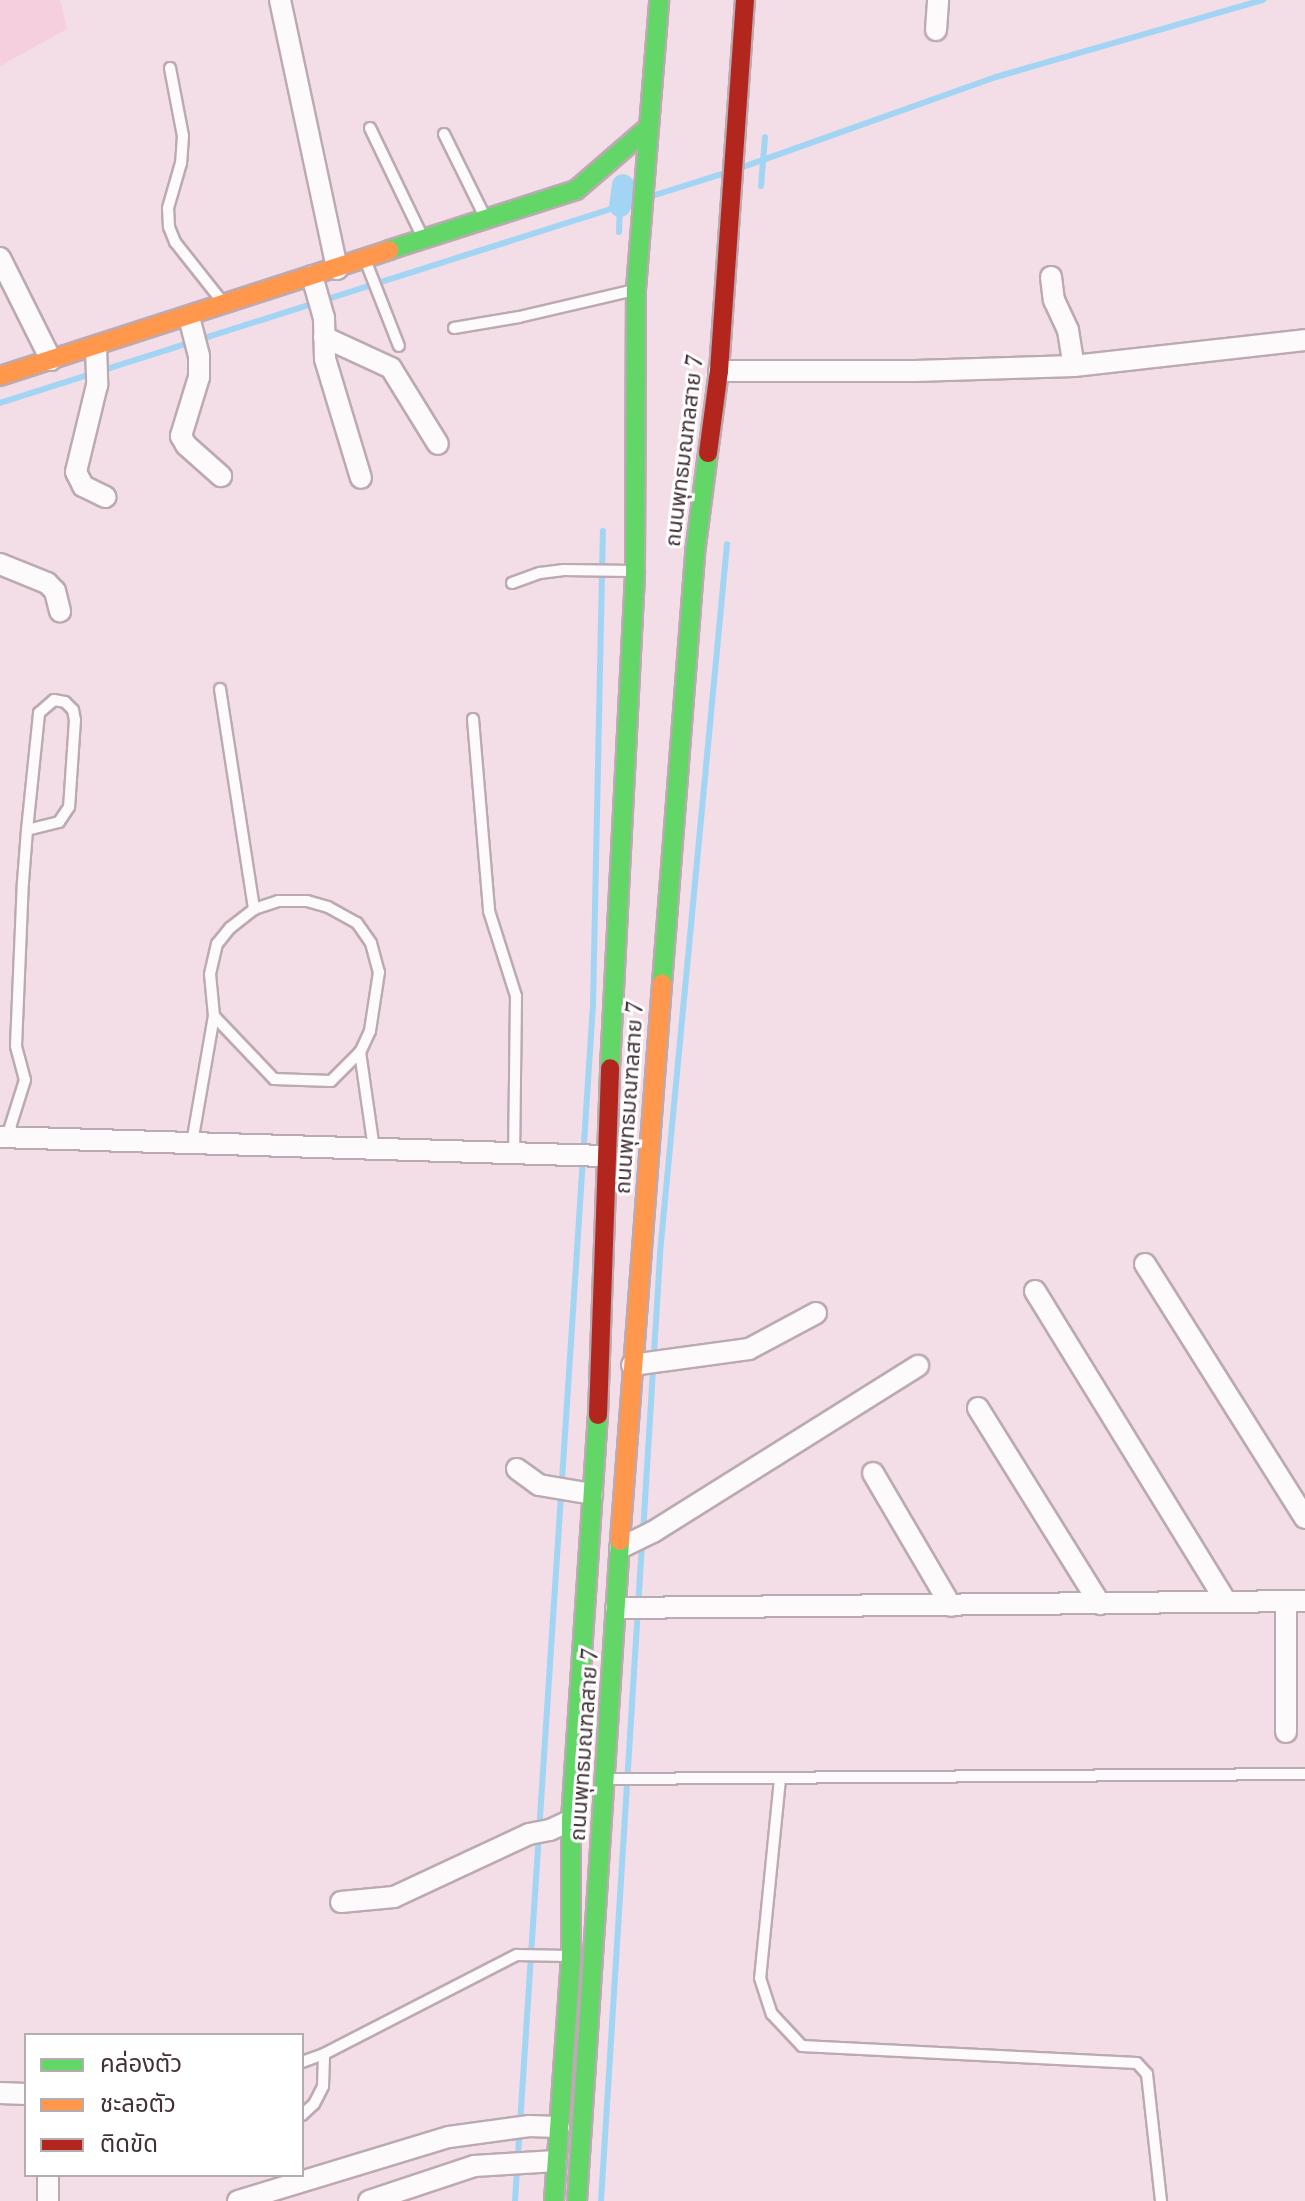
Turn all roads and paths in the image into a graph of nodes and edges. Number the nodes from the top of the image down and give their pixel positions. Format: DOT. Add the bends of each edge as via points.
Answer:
graph roads {
  1 [pos="280,0"];
  2 [pos="659,0"];
  3 [pos="745,0"];
  4 [pos="938,0"];
  5 [pos="936,30"];
  6 [pos="170,68"];
  7 [pos="649,127"];
  8 [pos="370,128"];
  9 [pos="444,134"];
  10 [pos="486,220"];
  11 [pos="425,241"];
  12 [pos="0,258"];
  13 [pos="366,260"];
  14 [pos="337,269"];
  15 [pos="1051,277"];
  16 [pos="314,284"];
  17 [pos="636,289"];
  18 [pos="225,305"];
  19 [pos="191,323"];
  20 [pos="324,328"];
  21 [pos="454,328"];
  22 [pos="1305,340"];
  23 [pos="399,346"];
  24 [pos="51,360"];
  25 [pos="96,366"];
  26 [pos="1074,366"];
  27 [pos="719,371"];
  28 [pos="0,376"];
  29 [pos="438,444"];
  30 [pos="221,476"];
  31 [pos="361,478"];
  32 [pos="106,497"];
  33 [pos="0,564"];
  34 [pos="635,572"];
  35 [pos="512,583"];
  36 [pos="60,611"];
  37 [pos="220,689"];
  38 [pos="473,719"];
  39 [pos="27,830"];
  40 [pos="254,909"];
  41 [pos="214,1016"];
  42 [pos="360,1052"];
  43 [pos="3,1138"];
  44 [pos="192,1143"];
  45 [pos="374,1149"];
  46 [pos="514,1153"];
  47 [pos="600,1156"];
  48 [pos="1145,1264"];
  49 [pos="1035,1291"];
  50 [pos="816,1313"];
  51 [pos="636,1365"];
  52 [pos="918,1366"];
  53 [pos="978,1408"];
  54 [pos="517,1469"];
  55 [pos="873,1473"];
  56 [pos="592,1494"];
  57 [pos="1305,1518"];
  58 [pos="626,1546"];
  59 [pos="1226,1602"];
  60 [pos="1295,1602"];
  61 [pos="1100,1604"];
  62 [pos="951,1606"];
  63 [pos="620,1608"];
  64 [pos="1286,1732"];
  65 [pos="1305,1774"];
  66 [pos="608,1779"];
  67 [pos="780,1779"];
  68 [pos="571,1820"];
  69 [pos="341,1902"];
  70 [pos="571,1956"];
  71 [pos="324,2054"];
  72 [pos="304,2061"];
  73 [pos="0,2093"];
  74 [pos="24,2094"];
  75 [pos="304,2113"];
  76 [pos="559,2127"];
  77 [pos="411,2147"];
  78 [pos="556,2161"];
  79 [pos="48,2177"];
  80 [pos="422,2182"];
  81 [pos="48,2201"];
  82 [pos="238,2201"];
  83 [pos="369,2201"];
  84 [pos="554,2201"];
  85 [pos="577,2201"];
  86 [pos="1161,2201"];
  1 -- 14 [label="street"];
  2 -- 7 [label="main road, ถนนพุทธมณฑลสาย 7"];
  3 -- 27 [label="main road, ถนนพุทธมณฑลสาย 7"];
  4 -- 5 [label="street"];
  6 -- 18 [label="lane" via="183,136 169,227"];
  7 -- 10 [label="main road" via="576,190"];
  7 -- 17 [label="main road, ถนนพุทธมณฑลสาย 7"];
  8 -- 11 [label="lane"];
  9 -- 10 [label="lane"];
  10 -- 11 [label="main road"];
  11 -- 13 [label="main road"];
  12 -- 24 [label="street"];
  13 -- 14 [label="main road"];
  13 -- 23 [label="lane"];
  14 -- 16 [label="main road"];
  15 -- 26 [label="street"];
  16 -- 18 [label="main road"];
  16 -- 20 [label="street"];
  17 -- 21 [label="lane"];
  17 -- 34 [label="main road, ถนนพุทธมณฑลสาย 7"];
  18 -- 19 [label="main road"];
  19 -- 25 [label="main road"];
  19 -- 30 [label="street" via="199,377 181,436"];
  20 -- 29 [label="street" via="391,368"];
  20 -- 31 [label="street" via="325,359"];
  22 -- 26 [label="street"];
  24 -- 25 [label="main road"];
  24 -- 28 [label="main road"];
  25 -- 32 [label="street" via="76,472 83,486"];
  26 -- 27 [label="street"];
  27 -- 51 [label="main road, ถนนพุทธมณฑลสาย 7" via="693,569"];
  33 -- 36 [label="street" via="47,583"];
  34 -- 35 [label="lane" via="540,573"];
  34 -- 47 [label="main road, ถนนพุทธมณฑลสาย 7"];
  37 -- 40 [label="lane"];
  38 -- 46 [label="lane" via="489,911 516,996"];
  39 -- 39 [label="lane" via="59,822 69,807 75,720 65,702 54,700 39,713"];
  39 -- 43 [label="lane" via="16,1046 25,1080"];
  40 -- 41 [label="lane" via="217,944 210,974"];
  40 -- 42 [label="lane" via="278,901 317,904 357,923 371,943 379,972 378,998"];
  41 -- 42 [label="lane" via="274,1079 331,1081"];
  41 -- 44 [label="lane"];
  42 -- 45 [label="lane"];
  43 -- 44 [label="street"];
  44 -- 45 [label="street"];
  45 -- 46 [label="street"];
  46 -- 47 [label="street"];
  47 -- 56 [label="main road, ถนนพุทธมณฑลสาย 7" via="601,1367"];
  48 -- 57 [label="street"];
  49 -- 59 [label="street"];
  50 -- 51 [label="street" via="749,1349"];
  51 -- 58 [label="main road, ถนนพุทธมณฑลสาย 7"];
  52 -- 58 [label="street"];
  53 -- 61 [label="street"];
  54 -- 56 [label="street" via="539,1485"];
  55 -- 62 [label="street"];
  56 -- 68 [label="main road, ถนนพุทธมณฑลสาย 7"];
  58 -- 63 [label="main road, ถนนพุทธมณฑลสาย 7"];
  59 -- 60 [label="street"];
  59 -- 61 [label="street"];
  60 -- 64 [label="street"];
  61 -- 62 [label="street"];
  62 -- 63 [label="street"];
  63 -- 66 [label="main road, ถนนพุทธมณฑลสาย 7"];
  65 -- 67 [label="lane"];
  66 -- 67 [label="lane"];
  66 -- 85 [label="main road, ถนนพุทธมณฑลสาย 7"];
  67 -- 86 [label="lane" via="760,1978 772,2014 802,2046 1137,2063 1147,2074"];
  68 -- 69 [label="street" via="394,1897"];
  68 -- 70 [label="main road, ถนนพุทธมณฑลสาย 7"];
  70 -- 71 [label="lane" via="517,1955"];
  70 -- 76 [label="main road, ถนนพุทธมณฑลสาย 7"];
  71 -- 72 [label="lane"];
  71 -- 75 [label="lane" via="323,2086"];
  73 -- 74 [label="street"];
  76 -- 77 [label="street" via="479,2131"];
  76 -- 78 [label="main road, ถนนพุทธมณฑลสาย 7"];
  77 -- 80 [label="street"];
  77 -- 82 [label="street"];
  78 -- 80 [label="street" via="483,2164"];
  78 -- 84 [label="main road, ถนนพุทธมณฑลสาย 7"];
  79 -- 81 [label="street"];
  80 -- 83 [label="street"];
}
